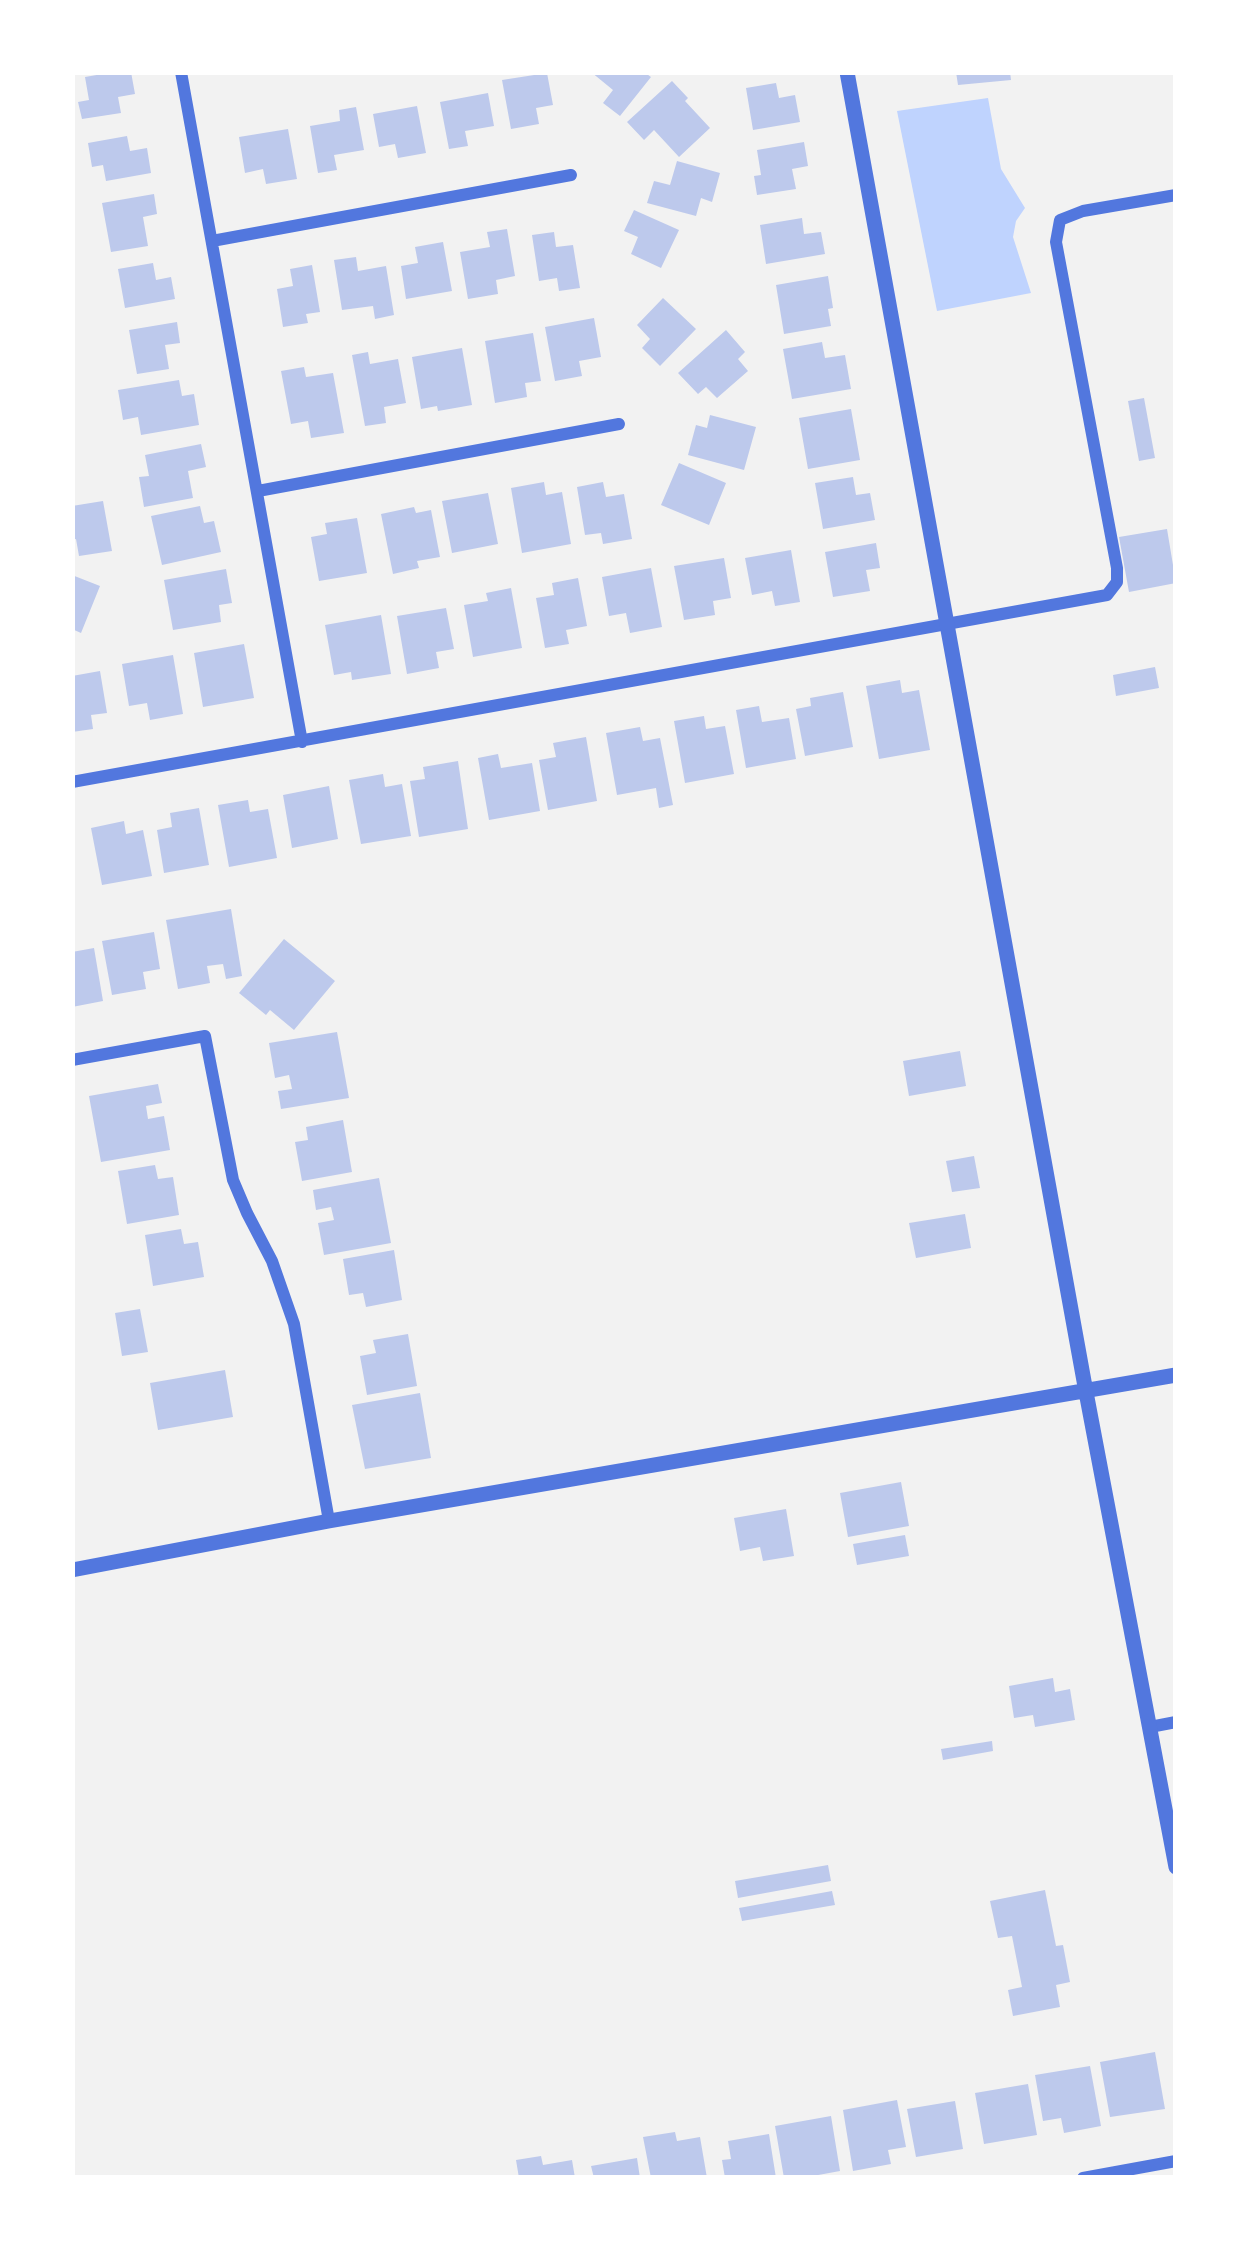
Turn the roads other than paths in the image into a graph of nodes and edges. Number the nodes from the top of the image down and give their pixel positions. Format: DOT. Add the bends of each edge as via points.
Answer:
graph roads {
  1 [pos="181,72"];
  2 [pos="847,72"];
  3 [pos="572,175"];
  4 [pos="1176,194"];
  5 [pos="212,241"];
  6 [pos="619,424"];
  7 [pos="258,491"];
  8 [pos="946,626"];
  9 [pos="302,742"];
  10 [pos="72,782"];
  11 [pos="72,1060"];
  12 [pos="1176,1375"];
  13 [pos="1086,1391"];
  14 [pos="329,1521"];
  15 [pos="72,1570"];
  16 [pos="1176,1722"];
  17 [pos="1150,1726"];
  18 [pos="1176,1867"];
  19 [pos="1176,2161"];
  20 [pos="1083,2178"];
  1 -- 5 [label="street"];
  2 -- 8 [label="street"];
  3 -- 5 [label="street"];
  4 -- 8 [label="street" via="1060,220 1056,242 1117,582 1107,595"];
  5 -- 7 [label="street"];
  6 -- 7 [label="street"];
  7 -- 9 [label="street"];
  8 -- 9 [label="street"];
  8 -- 13 [label="street"];
  9 -- 10 [label="street"];
  11 -- 14 [label="street" via="205,1036 233,1180 294,1324"];
  12 -- 13 [label="street"];
  13 -- 14 [label="street"];
  13 -- 17 [label="street"];
  14 -- 15 [label="street"];
  16 -- 17 [label="street"];
  17 -- 18 [label="street"];
  19 -- 20 [label="street"];
}
